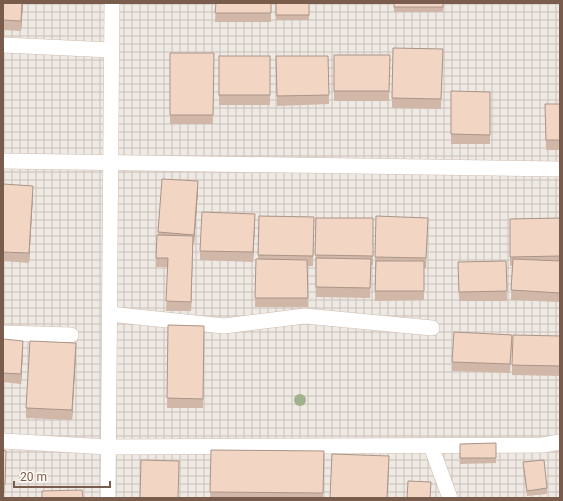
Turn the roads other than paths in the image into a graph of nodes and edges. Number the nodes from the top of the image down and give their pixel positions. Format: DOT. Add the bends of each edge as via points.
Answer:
graph roads {
  1 [pos="112,3"];
  2 [pos="3,45"];
  3 [pos="111,50"];
  4 [pos="3,161"];
  5 [pos="111,162"];
  6 [pos="560,169"];
  7 [pos="109,314"];
  8 [pos="432,328"];
  9 [pos="3,333"];
  10 [pos="71,335"];
  11 [pos="3,441"];
  12 [pos="560,442"];
  13 [pos="431,446"];
  14 [pos="108,448"];
  15 [pos="108,498"];
  16 [pos="450,498"];
  1 -- 3 [label="lane"];
  2 -- 3 [label="lane"];
  3 -- 5 [label="lane"];
  4 -- 5 [label="lane"];
  5 -- 6 [label="lane"];
  5 -- 7 [label="lane"];
  7 -- 8 [label="lane" via="224,326 305,316"];
  7 -- 14 [label="lane"];
  9 -- 10 [label="lane"];
  11 -- 14 [label="lane"];
  12 -- 13 [label="lane" via="543,445"];
  13 -- 14 [label="lane"];
  13 -- 16 [label="lane"];
  14 -- 15 [label="lane"];
}
